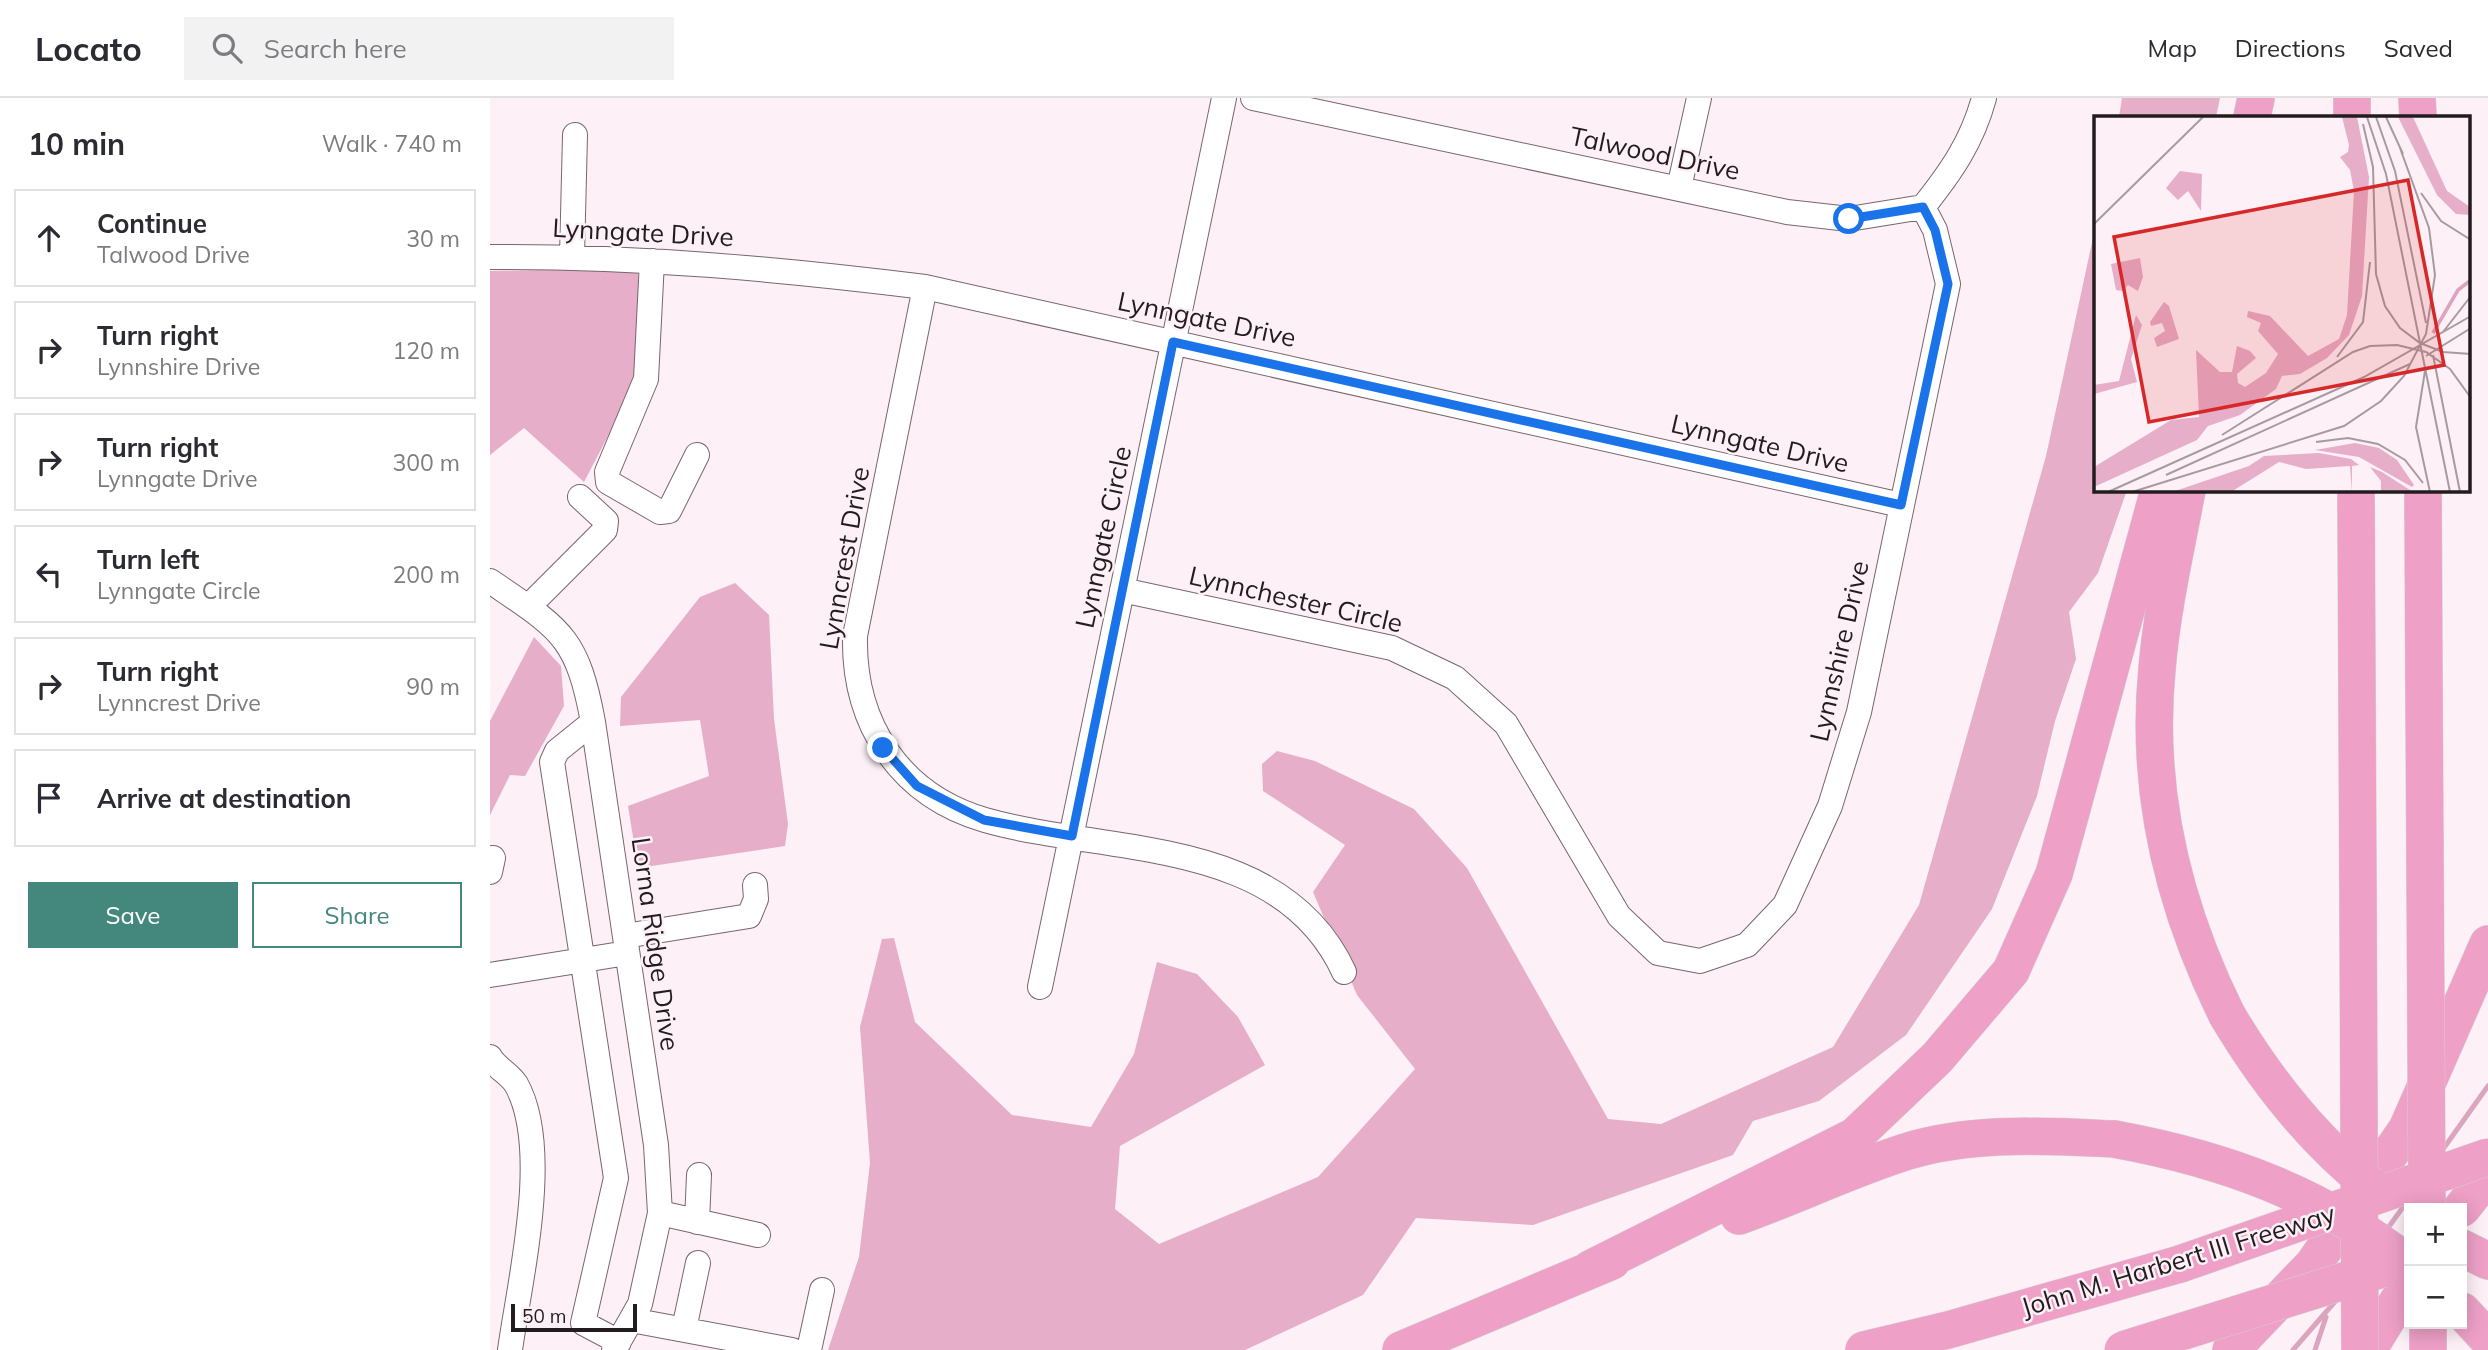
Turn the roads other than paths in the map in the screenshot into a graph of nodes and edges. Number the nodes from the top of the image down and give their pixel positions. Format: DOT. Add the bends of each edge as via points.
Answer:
graph roads {
  1 [pos="1224,98"];
  2 [pos="1253,98"];
  3 [pos="1699,98"];
  4 [pos="1984,98"];
  5 [pos="2256,98"];
  6 [pos="2352,98"];
  7 [pos="2417,98"];
  8 [pos="2252,116"];
  9 [pos="2352,116"];
  10 [pos="2418,116"];
  11 [pos="575,135"];
  12 [pos="1679,188"];
  13 [pos="1923,207"];
  14 [pos="572,256"];
  15 [pos="490,257"];
  16 [pos="652,261"];
  17 [pos="925,287"];
  18 [pos="1173,342"];
  19 [pos="697,455"];
  20 [pos="2159,492"];
  21 [pos="2187,492"];
  22 [pos="2356,492"];
  23 [pos="2423,492"];
  24 [pos="580,497"];
  25 [pos="1901,505"];
  26 [pos="493,589"];
  27 [pos="1122,590"];
  28 [pos="528,607"];
  29 [pos="593,722"];
  30 [pos="1072,836"];
  31 [pos="755,885"];
  32 [pos="1619,916"];
  33 [pos="626,944"];
  34 [pos="2488,944"];
  35 [pos="583,960"];
  36 [pos="1344,972"];
  37 [pos="490,975"];
  38 [pos="1040,988"];
  39 [pos="490,1057"];
  40 [pos="2488,1157"];
  41 [pos="699,1175"];
  42 [pos="2488,1175"];
  43 [pos="2427,1203"];
  44 [pos="2466,1203"];
  45 [pos="2404,1211"];
  46 [pos="660,1213"];
  47 [pos="697,1222"];
  48 [pos="2488,1229"];
  49 [pos="758,1235"];
  50 [pos="2467,1237"];
  51 [pos="2467,1250"];
  52 [pos="2404,1261"];
  53 [pos="2404,1261"];
  54 [pos="2488,1261"];
  55 [pos="698,1263"];
  56 [pos="1590,1269"];
  57 [pos="822,1290"];
  58 [pos="2404,1291"];
  59 [pos="2467,1316"];
  60 [pos="631,1320"];
  61 [pos="684,1329"];
  62 [pos="2428,1329"];
  63 [pos="2488,1339"];
  64 [pos="617,1346"];
  65 [pos="510,1350"];
  66 [pos="792,1350"];
  67 [pos="809,1350"];
  68 [pos="1401,1350"];
  69 [pos="1864,1350"];
  70 [pos="2123,1350"];
  71 [pos="2231,1350"];
  72 [pos="2360,1350"];
  73 [pos="2368,1350"];
  74 [pos="2428,1350"];
  1 -- 18 [label="street, Lynngate Circle"];
  2 -- 12 [label="street, Talwood Drive"];
  3 -- 12 [label="street"];
  4 -- 13 [label="street" via="1976,128 1958,163"];
  5 -- 8 [label="highway"];
  6 -- 9 [label="highway"];
  7 -- 10 [label="highway"];
  11 -- 14 [label="street"];
  12 -- 13 [label="street, Talwood Drive" via="1787,212 1849,219"];
  13 -- 25 [label="street, Lynnshire Drive" via="1935,230 1948,284"];
  14 -- 15 [label="street, Lynngate Drive"];
  14 -- 16 [label="street, Lynngate Drive"];
  16 -- 17 [label="street, Lynngate Drive" via="781,269"];
  16 -- 19 [label="street" via="646,379 607,472 608,482 660,512 669,511"];
  17 -- 18 [label="street, Lynngate Drive"];
  17 -- 30 [label="street, Lynncrest Drive" via="855,636 862,703 883,748 917,786 984,820"];
  18 -- 25 [label="street, Lynngate Drive"];
  18 -- 27 [label="street, Lynngate Circle"];
  20 -- 56 [label="highway" via="2054,874 2011,971 1937,1058 1855,1136"];
  21 -- 45 [label="highway, bridge" via="2157,669 2153,744 2156,789 2176,891 2191,936 2249,1052 2298,1115 2361,1178"];
  22 -- 72 [label="highway, bridge"];
  23 -- 43 [label="highway, bridge"];
  24 -- 28 [label="street" via="606,521 605,530"];
  25 -- 32 [label="street, Lynnshire Drive" via="1859,712 1829,806 1785,905 1747,945 1700,961 1658,953"];
  26 -- 28 [label="street, Lorna Ridge Drive"];
  27 -- 30 [label="street, Lynngate Circle"];
  27 -- 32 [label="street, Lynnchester Circle" via="1392,648 1455,678 1506,724"];
  28 -- 29 [label="street, Lorna Ridge Drive" via="563,635 574,652"];
  29 -- 33 [label="street, Lorna Ridge Drive"];
  29 -- 35 [label="street" via="557,751 552,762"];
  30 -- 36 [label="street, Lynncrest Drive" via="1229,869 1265,886 1319,932"];
  30 -- 38 [label="street, Lynngate Circle"];
  31 -- 33 [label="street" via="756,899 749,916"];
  33 -- 35 [label="street"];
  33 -- 46 [label="street, Lorna Ridge Drive" via="656,1145"];
  34 -- 71 [label="highway" via="2407,1129 2313,1265"];
  35 -- 37 [label="street"];
  35 -- 64 [label="street" via="616,1178 583,1323"];
  39 -- 65 [label="street" via="515,1083 531,1126 534,1169"];
  40 -- 69 [label="highway, John M. Harbert III Freeway, bridge" via="2180,1264"];
  41 -- 47 [label="street"];
  42 -- 44 [label="highway"];
  46 -- 47 [label="street"];
  46 -- 60 [label="street, Lorna Ridge Drive" via="640,1304"];
  47 -- 49 [label="street"];
  48 -- 50 [label="highway"];
  51 -- 54 [label="highway"];
  52 -- 56 [label="highway, bridge" via="2327,1209 2266,1179 2209,1160 2114,1139 2026,1135 1907,1152"];
  53 -- 70 [label="highway, bridge"];
  55 -- 61 [label="street"];
  56 -- 68 [label="highway"];
  57 -- 67 [label="street"];
  58 -- 73 [label="highway"];
  59 -- 63 [label="highway"];
  60 -- 61 [label="street"];
  60 -- 64 [label="street, Lorna Ridge Drive"];
  61 -- 66 [label="street"];
  62 -- 74 [label="highway"];
}
